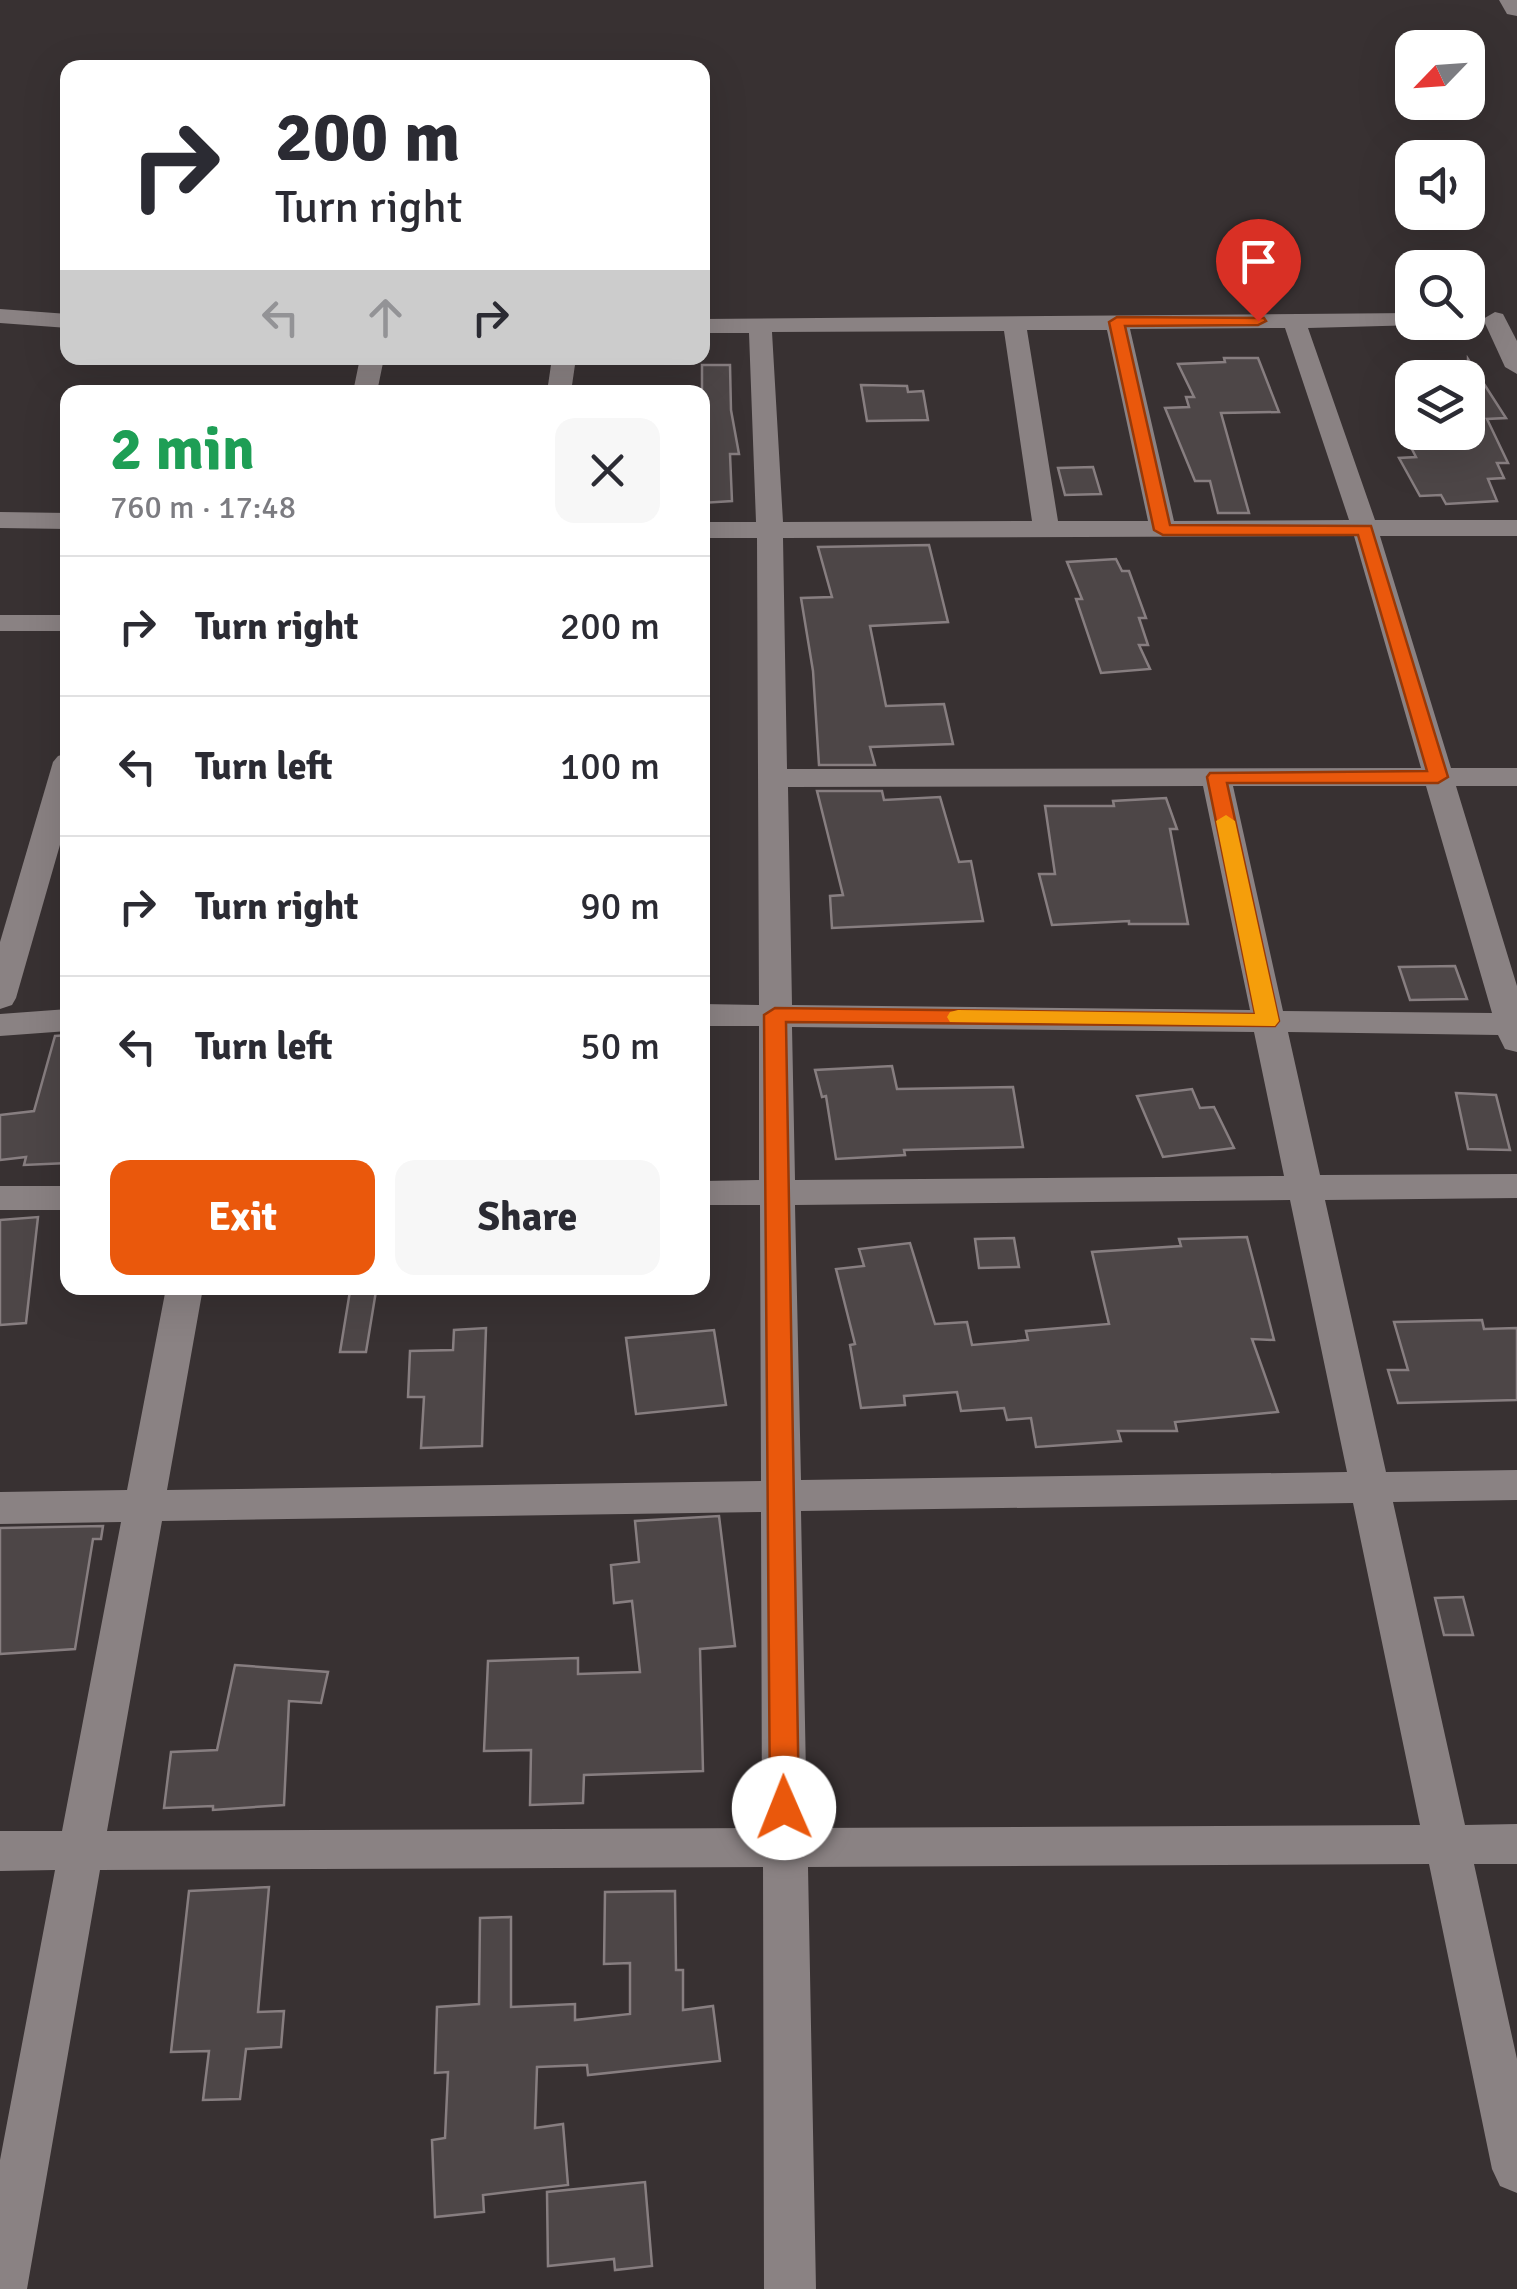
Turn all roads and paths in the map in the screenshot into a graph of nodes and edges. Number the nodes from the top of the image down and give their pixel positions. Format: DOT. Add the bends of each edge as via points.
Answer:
graph roads {
  1 [pos="1512,0"];
  2 [pos="1517,8"];
  3 [pos="0,316"];
  4 [pos="1506,319"];
  5 [pos="60,320"];
  6 [pos="1294,320"];
  7 [pos="1395,320"];
  8 [pos="1014,322"];
  9 [pos="1117,322"];
  10 [pos="760,324"];
  11 [pos="710,326"];
  12 [pos="1517,367"];
  13 [pos="0,520"];
  14 [pos="60,521"];
  15 [pos="1517,528"];
  16 [pos="710,530"];
  17 [pos="1046,530"];
  18 [pos="1163,530"];
  19 [pos="1365,530"];
  20 [pos="769,531"];
  21 [pos="0,623"];
  22 [pos="60,623"];
  23 [pos="1517,776"];
  24 [pos="1216,777"];
  25 [pos="1438,777"];
  26 [pos="772,778"];
  27 [pos="60,790"];
  28 [pos="0,998"];
  29 [pos="710,1014"];
  30 [pos="775,1015"];
  31 [pos="60,1021"];
  32 [pos="1268,1021"];
  33 [pos="0,1025"];
  34 [pos="1515,1029"];
  35 [pos="1517,1186"];
  36 [pos="1304,1188"];
  37 [pos="710,1192"];
  38 [pos="777,1192"];
  39 [pos="0,1198"];
  40 [pos="60,1198"];
  41 [pos="183,1295"];
  42 [pos="1517,1485"];
  43 [pos="1367,1487"];
  44 [pos="781,1496"];
  45 [pos="144,1506"];
  46 [pos="0,1508"];
  47 [pos="1517,1844"];
  48 [pos="1446,1845"];
  49 [pos="785,1847"];
  50 [pos="81,1850"];
  51 [pos="0,1851"];
  52 [pos="1517,2168"];
  53 [pos="1,2289"];
  54 [pos="790,2289"];
  1 -- 2 [label="main road"];
  3 -- 5 [label="street"];
  4 -- 12 [label="street"];
  6 -- 7 [label="street"];
  6 -- 9 [label="street"];
  6 -- 19 [label="street"];
  8 -- 9 [label="street"];
  8 -- 10 [label="street"];
  8 -- 17 [label="street"];
  9 -- 18 [label="street"];
  10 -- 11 [label="street"];
  10 -- 20 [label="street"];
  13 -- 14 [label="street"];
  15 -- 19 [label="street"];
  16 -- 20 [label="street"];
  17 -- 18 [label="street"];
  17 -- 20 [label="street"];
  18 -- 19 [label="street"];
  19 -- 25 [label="street"];
  20 -- 26 [label="street"];
  21 -- 22 [label="street"];
  23 -- 25 [label="street"];
  24 -- 25 [label="street"];
  24 -- 26 [label="street"];
  24 -- 32 [label="street"];
  25 -- 34 [label="street"];
  26 -- 30 [label="street"];
  27 -- 28 [label="street"];
  29 -- 30 [label="street"];
  30 -- 32 [label="street"];
  30 -- 38 [label="street"];
  31 -- 33 [label="street"];
  32 -- 34 [label="street"];
  32 -- 36 [label="street"];
  35 -- 36 [label="street"];
  36 -- 38 [label="street"];
  36 -- 43 [label="street"];
  37 -- 38 [label="street"];
  38 -- 44 [label="street"];
  39 -- 40 [label="street"];
  41 -- 45 [label="street"];
  42 -- 43 [label="street"];
  43 -- 44 [label="street"];
  43 -- 48 [label="street"];
  44 -- 45 [label="street"];
  44 -- 49 [label="street"];
  45 -- 46 [label="street"];
  45 -- 50 [label="street"];
  47 -- 48 [label="street"];
  48 -- 49 [label="street"];
  48 -- 52 [label="street"];
  49 -- 50 [label="street"];
  49 -- 54 [label="street"];
  50 -- 51 [label="street"];
  50 -- 53 [label="street"];
}
